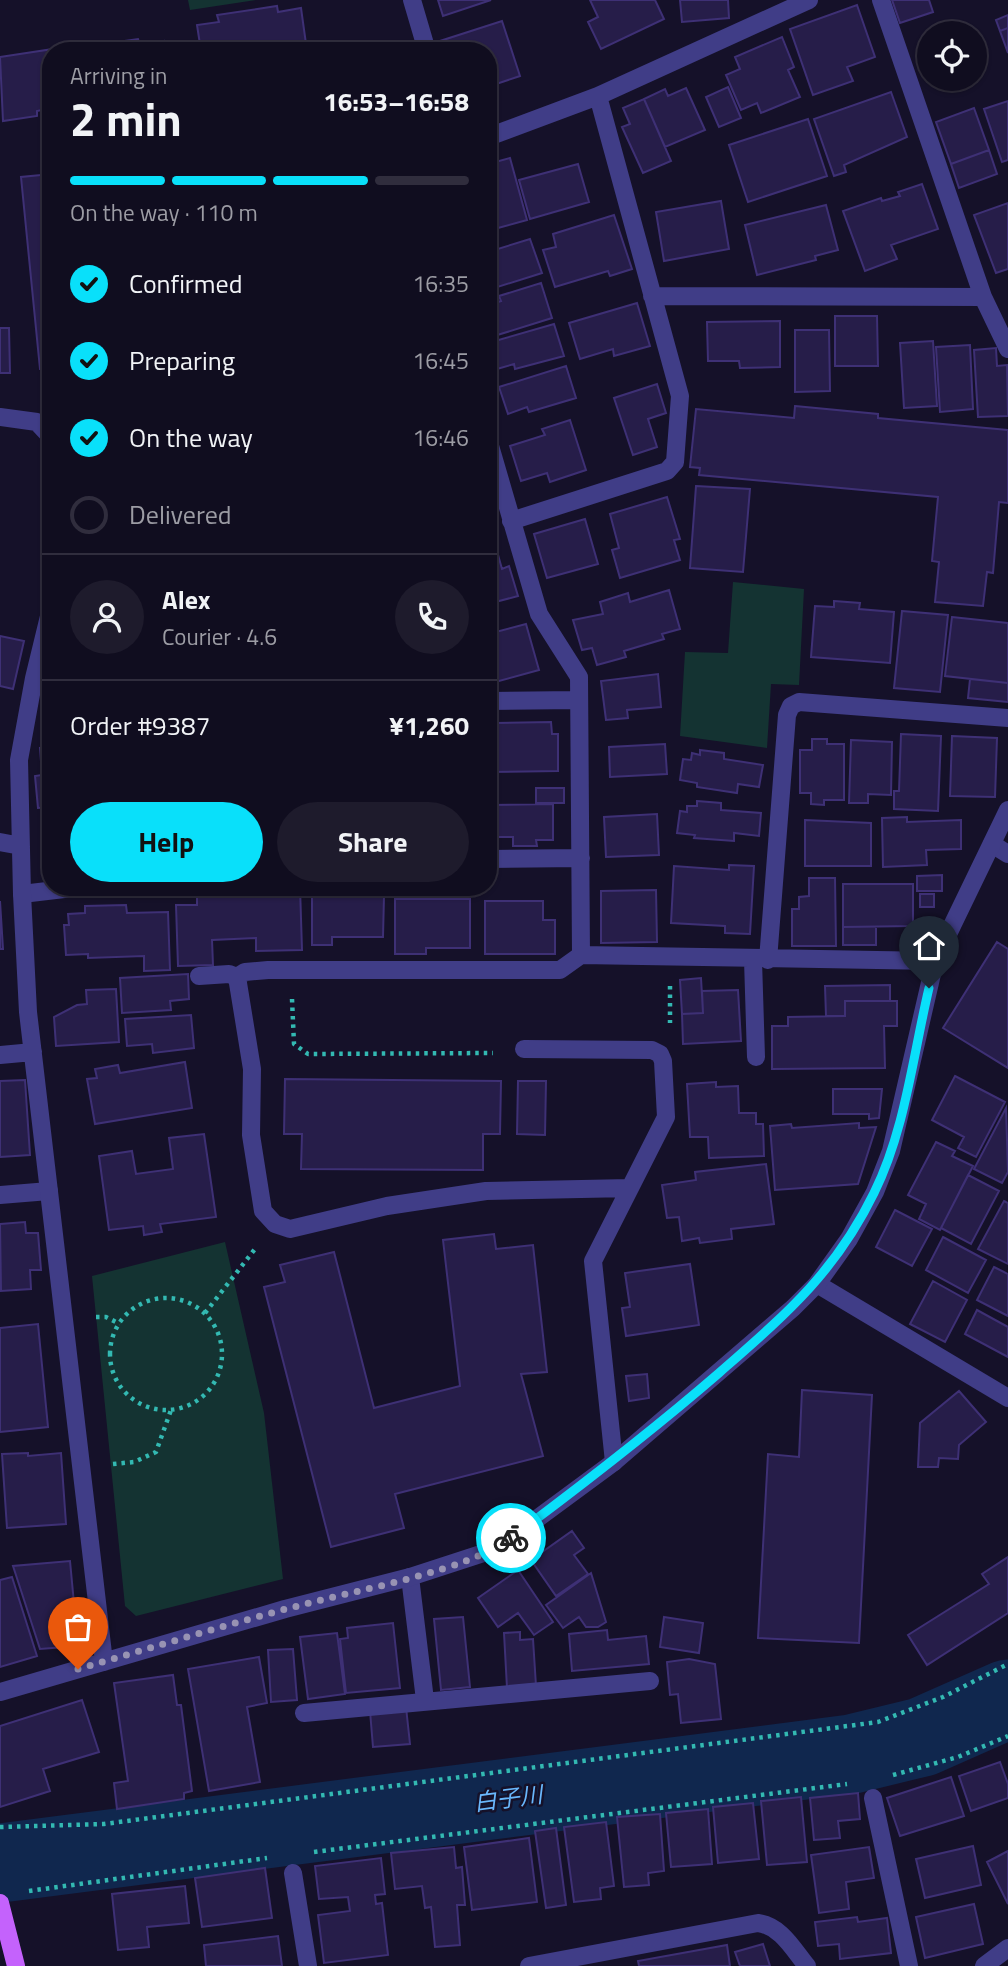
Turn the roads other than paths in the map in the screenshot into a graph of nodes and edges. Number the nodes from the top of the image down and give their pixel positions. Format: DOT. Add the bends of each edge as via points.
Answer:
graph roads {
  1 [pos="412,0"];
  2 [pos="809,0"];
  3 [pos="881,0"];
  4 [pos="424,42"];
  5 [pos="598,96"];
  6 [pos="497,134"];
  7 [pos="652,296"];
  8 [pos="983,297"];
  9 [pos="1008,349"];
  10 [pos="0,417"];
  11 [pos="42,427"];
  12 [pos="497,471"];
  13 [pos="511,521"];
  14 [pos="42,645"];
  15 [pos="577,700"];
  16 [pos="497,701"];
  17 [pos="1008,718"];
  18 [pos="1008,810"];
  19 [pos="0,842"];
  20 [pos="992,844"];
  21 [pos="20,846"];
  22 [pos="1008,854"];
  23 [pos="581,858"];
  24 [pos="497,859"];
  25 [pos="42,892"];
  26 [pos="22,894"];
  27 [pos="581,955"];
  28 [pos="760,960"];
  29 [pos="935,961"];
  30 [pos="199,976"];
  31 [pos="237,977"];
  32 [pos="524,1049"];
  33 [pos="33,1052"];
  34 [pos="0,1055"];
  35 [pos="755,1057"];
  36 [pos="630,1188"];
  37 [pos="49,1191"];
  38 [pos="0,1195"];
  39 [pos="817,1283"];
  40 [pos="1008,1398"];
  41 [pos="614,1462"];
  42 [pos="410,1577"];
  43 [pos="104,1662"];
  44 [pos="650,1681"];
  45 [pos="0,1692"];
  46 [pos="425,1700"];
  47 [pos="304,1713"];
  48 [pos="873,1798"];
  49 [pos="293,1872"];
  50 [pos="0,1903"];
  51 [pos="1008,1948"];
  52 [pos="540,1965"];
  53 [pos="16,1966"];
  54 [pos="308,1966"];
  55 [pos="807,1966"];
  56 [pos="909,1966"];
  57 [pos="984,1966"];
  1 -- 4 [label="street"];
  2 -- 5 [label="street"];
  3 -- 8 [label="street"];
  5 -- 6 [label="street"];
  5 -- 7 [label="street"];
  7 -- 8 [label="street"];
  7 -- 13 [label="street" via="680,396 672,468"];
  8 -- 9 [label="street"];
  10 -- 11 [label="street" via="37,422"];
  12 -- 13 [label="street"];
  13 -- 15 [label="street" via="539,614 579,677"];
  14 -- 21 [label="street" via="19,760"];
  15 -- 16 [label="street"];
  15 -- 23 [label="street"];
  17 -- 28 [label="street" via="799,702 790,706"];
  18 -- 20 [label="street"];
  19 -- 21 [label="street"];
  20 -- 22 [label="street"];
  20 -- 29 [label="street"];
  21 -- 26 [label="street"];
  23 -- 24 [label="street"];
  23 -- 27 [label="street"];
  25 -- 26 [label="street"];
  26 -- 33 [label="street"];
  27 -- 28 [label="street"];
  27 -- 31 [label="street" via="560,970 292,970 245,972"];
  28 -- 29 [label="street"];
  28 -- 35 [label="street"];
  29 -- 39 [label="street" via="891,1151 849,1239"];
  30 -- 31 [label="street"];
  31 -- 36 [label="street" via="252,1069 253,1148 263,1211 275,1224 290,1229 387,1206 486,1191"];
  32 -- 36 [label="street" via="652,1050 660,1054 666,1117"];
  33 -- 34 [label="street"];
  33 -- 37 [label="street"];
  36 -- 41 [label="street" via="593,1261"];
  37 -- 38 [label="street"];
  37 -- 43 [label="street"];
  39 -- 40 [label="street"];
  39 -- 41 [label="street"];
  41 -- 42 [label="street" via="496,1549"];
  42 -- 43 [label="street"];
  42 -- 46 [label="street"];
  43 -- 45 [label="street"];
  44 -- 46 [label="street"];
  46 -- 47 [label="street"];
  48 -- 56 [label="street"];
  49 -- 54 [label="street"];
  50 -- 53 [label="main road"];
  51 -- 57 [label="street"];
  52 -- 55 [label="street" via="758,1923 778,1931"];
}
